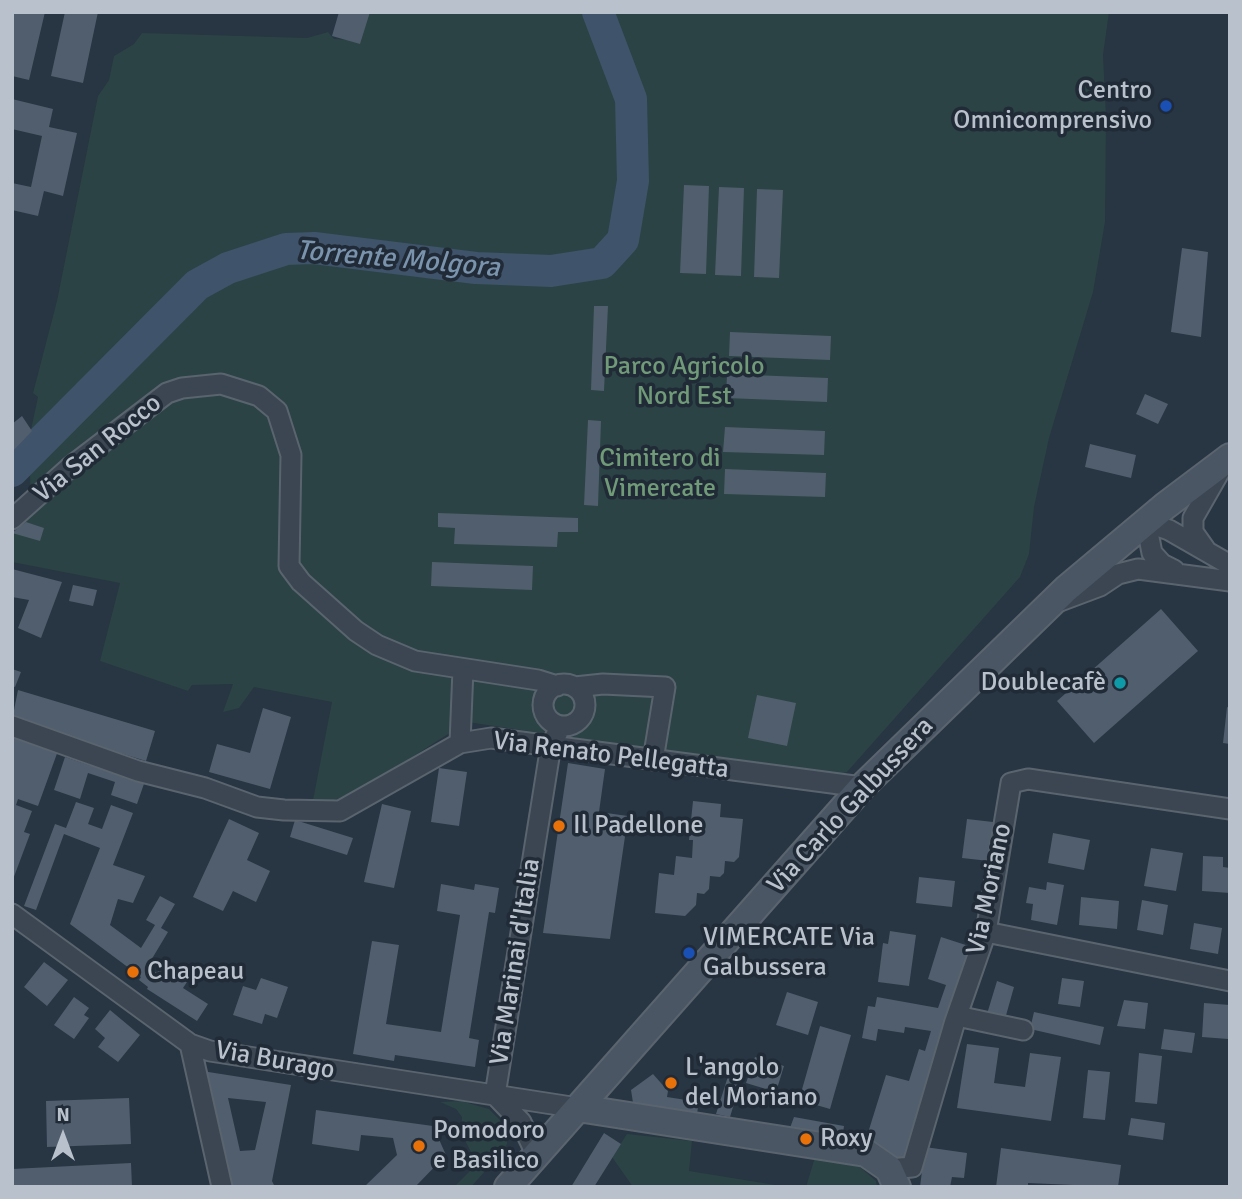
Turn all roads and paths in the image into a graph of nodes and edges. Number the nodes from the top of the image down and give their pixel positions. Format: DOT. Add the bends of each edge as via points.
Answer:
graph roads {
  1 [pos="1229,458"];
  2 [pos="12,519"];
  3 [pos="1146,522"];
  4 [pos="1221,562"];
  5 [pos="1195,577"];
  6 [pos="1230,581"];
  7 [pos="1047,607"];
  8 [pos="463,669"];
  9 [pos="566,686"];
  10 [pos="12,726"];
  11 [pos="561,726"];
  12 [pos="460,743"];
  13 [pos="551,745"];
  14 [pos="653,760"];
  15 [pos="862,788"];
  16 [pos="1230,809"];
  17 [pos="12,915"];
  18 [pos="986,932"];
  19 [pos="1230,981"];
  20 [pos="957,1016"];
  21 [pos="1023,1030"];
  22 [pos="190,1044"];
  23 [pos="495,1096"];
  24 [pos="578,1108"];
  25 [pos="537,1156"];
  26 [pos="893,1178"];
  27 [pos="222,1187"];
  28 [pos="508,1187"];
  1 -- 3 [label="street, Via Carlo Galbussera"];
  1 -- 4 [label="street" via="1193,517 1195,536"];
  2 -- 8 [label="street, Via San Rocco" via="69,468 167,393 221,384 259,396 277,411 291,456 289,566 328,607 377,645 415,661"];
  3 -- 4 [label="street" via="1169,530"];
  3 -- 5 [label="street" via="1149,546 1156,558 1167,568"];
  3 -- 7 [label="street, Via Carlo Galbussera"];
  5 -- 6 [label="street"];
  5 -- 7 [label="street" via="1131,570"];
  7 -- 15 [label="street, Via Carlo Galbussera"];
  8 -- 9 [label="street, Via San Rocco"];
  8 -- 12 [label="street"];
  9 -- 11 [label="street" via="547,694 544,707 549,719"];
  9 -- 11 [label="street" via="583,697 583,715 573,724"];
  9 -- 14 [label="street, Via San Rocco" via="665,687"];
  10 -- 12 [label="street, Via Renato Pellegatta" via="257,807 319,812 340,811"];
  11 -- 13 [label="street, Via Marinai d'Italia"];
  12 -- 13 [label="street, Via Renato Pellegatta" via="491,738"];
  13 -- 14 [label="street, Via Renato Pellegatta"];
  13 -- 23 [label="street, Via Marinai d'Italia"];
  14 -- 15 [label="street, Via Renato Pellegatta"];
  15 -- 24 [label="street, Via Carlo Galbussera"];
  16 -- 18 [label="street, Via Moriano" via="1018,779 1009,787"];
  17 -- 22 [label="street, Via Burago"];
  18 -- 19 [label="street"];
  18 -- 20 [label="street, Via Moriano"];
  20 -- 21 [label="street"];
  20 -- 26 [label="street, Via Moriano" via="912,1167"];
  22 -- 23 [label="street, Via Burago" via="256,1060"];
  22 -- 27 [label="street"];
  23 -- 24 [label="street, Via Burago"];
  23 -- 25 [label="street" via="521,1122"];
  24 -- 25 [label="street, Via Carlo Galbussera"];
  24 -- 26 [label="street, Via Burago" via="854,1150 873,1156"];
  25 -- 28 [label="street, Via Carlo Galbussera"];
}
